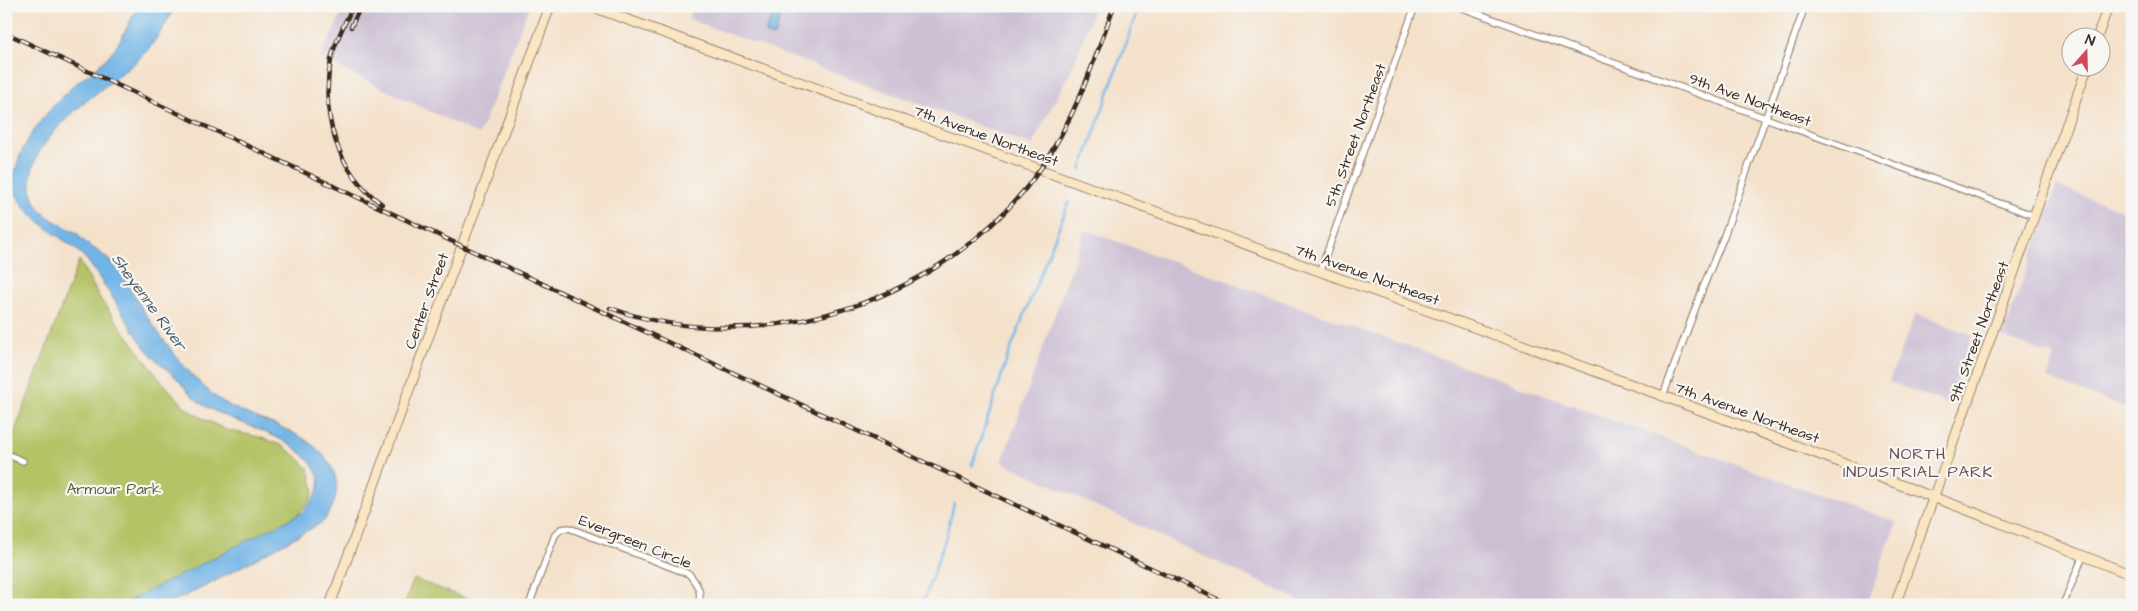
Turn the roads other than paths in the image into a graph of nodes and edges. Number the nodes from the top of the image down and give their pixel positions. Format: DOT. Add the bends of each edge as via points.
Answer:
graph roads {
  1 [pos="550,6"];
  2 [pos="590,6"];
  3 [pos="1415,6"];
  4 [pos="1457,6"];
  5 [pos="1805,6"];
  6 [pos="2108,6"];
  7 [pos="2100,28"];
  8 [pos="2083,78"];
  9 [pos="1765,118"];
  10 [pos="2035,216"];
  11 [pos="1320,272"];
  12 [pos="1664,396"];
  13 [pos="6,454"];
  14 [pos="23,461"];
  15 [pos="1934,498"];
  16 [pos="2083,556"];
  17 [pos="2132,575"];
  18 [pos="330,605"];
  19 [pos="529,605"];
  20 [pos="698,605"];
  21 [pos="1895,605"];
  22 [pos="2063,605"];
  1 -- 18 [label="street, Center Street"];
  2 -- 11 [label="street, 7th Avenue Northeast"];
  3 -- 11 [label="street, 5th Street Northeast"];
  4 -- 9 [label="street, 9th Ave Northeast"];
  5 -- 9 [label="street"];
  6 -- 7 [label="street"];
  8 -- 10 [label="street, 9th Street Northeast"];
  9 -- 10 [label="street, 9th Ave Northeast"];
  9 -- 12 [label="street"];
  10 -- 15 [label="street, 9th Street Northeast"];
  11 -- 12 [label="street, 7th Avenue Northeast"];
  12 -- 15 [label="street, 7th Avenue Northeast"];
  13 -- 14 [label="street"];
  15 -- 16 [label="street, 7th Avenue Northeast"];
  15 -- 21 [label="street, 9th Street Northeast"];
  16 -- 17 [label="street, 7th Avenue Northeast"];
  16 -- 22 [label="street"];
  19 -- 20 [label="street, Evergreen Circle" via="555,535 561,529 569,528 689,574 698,585"];
}
